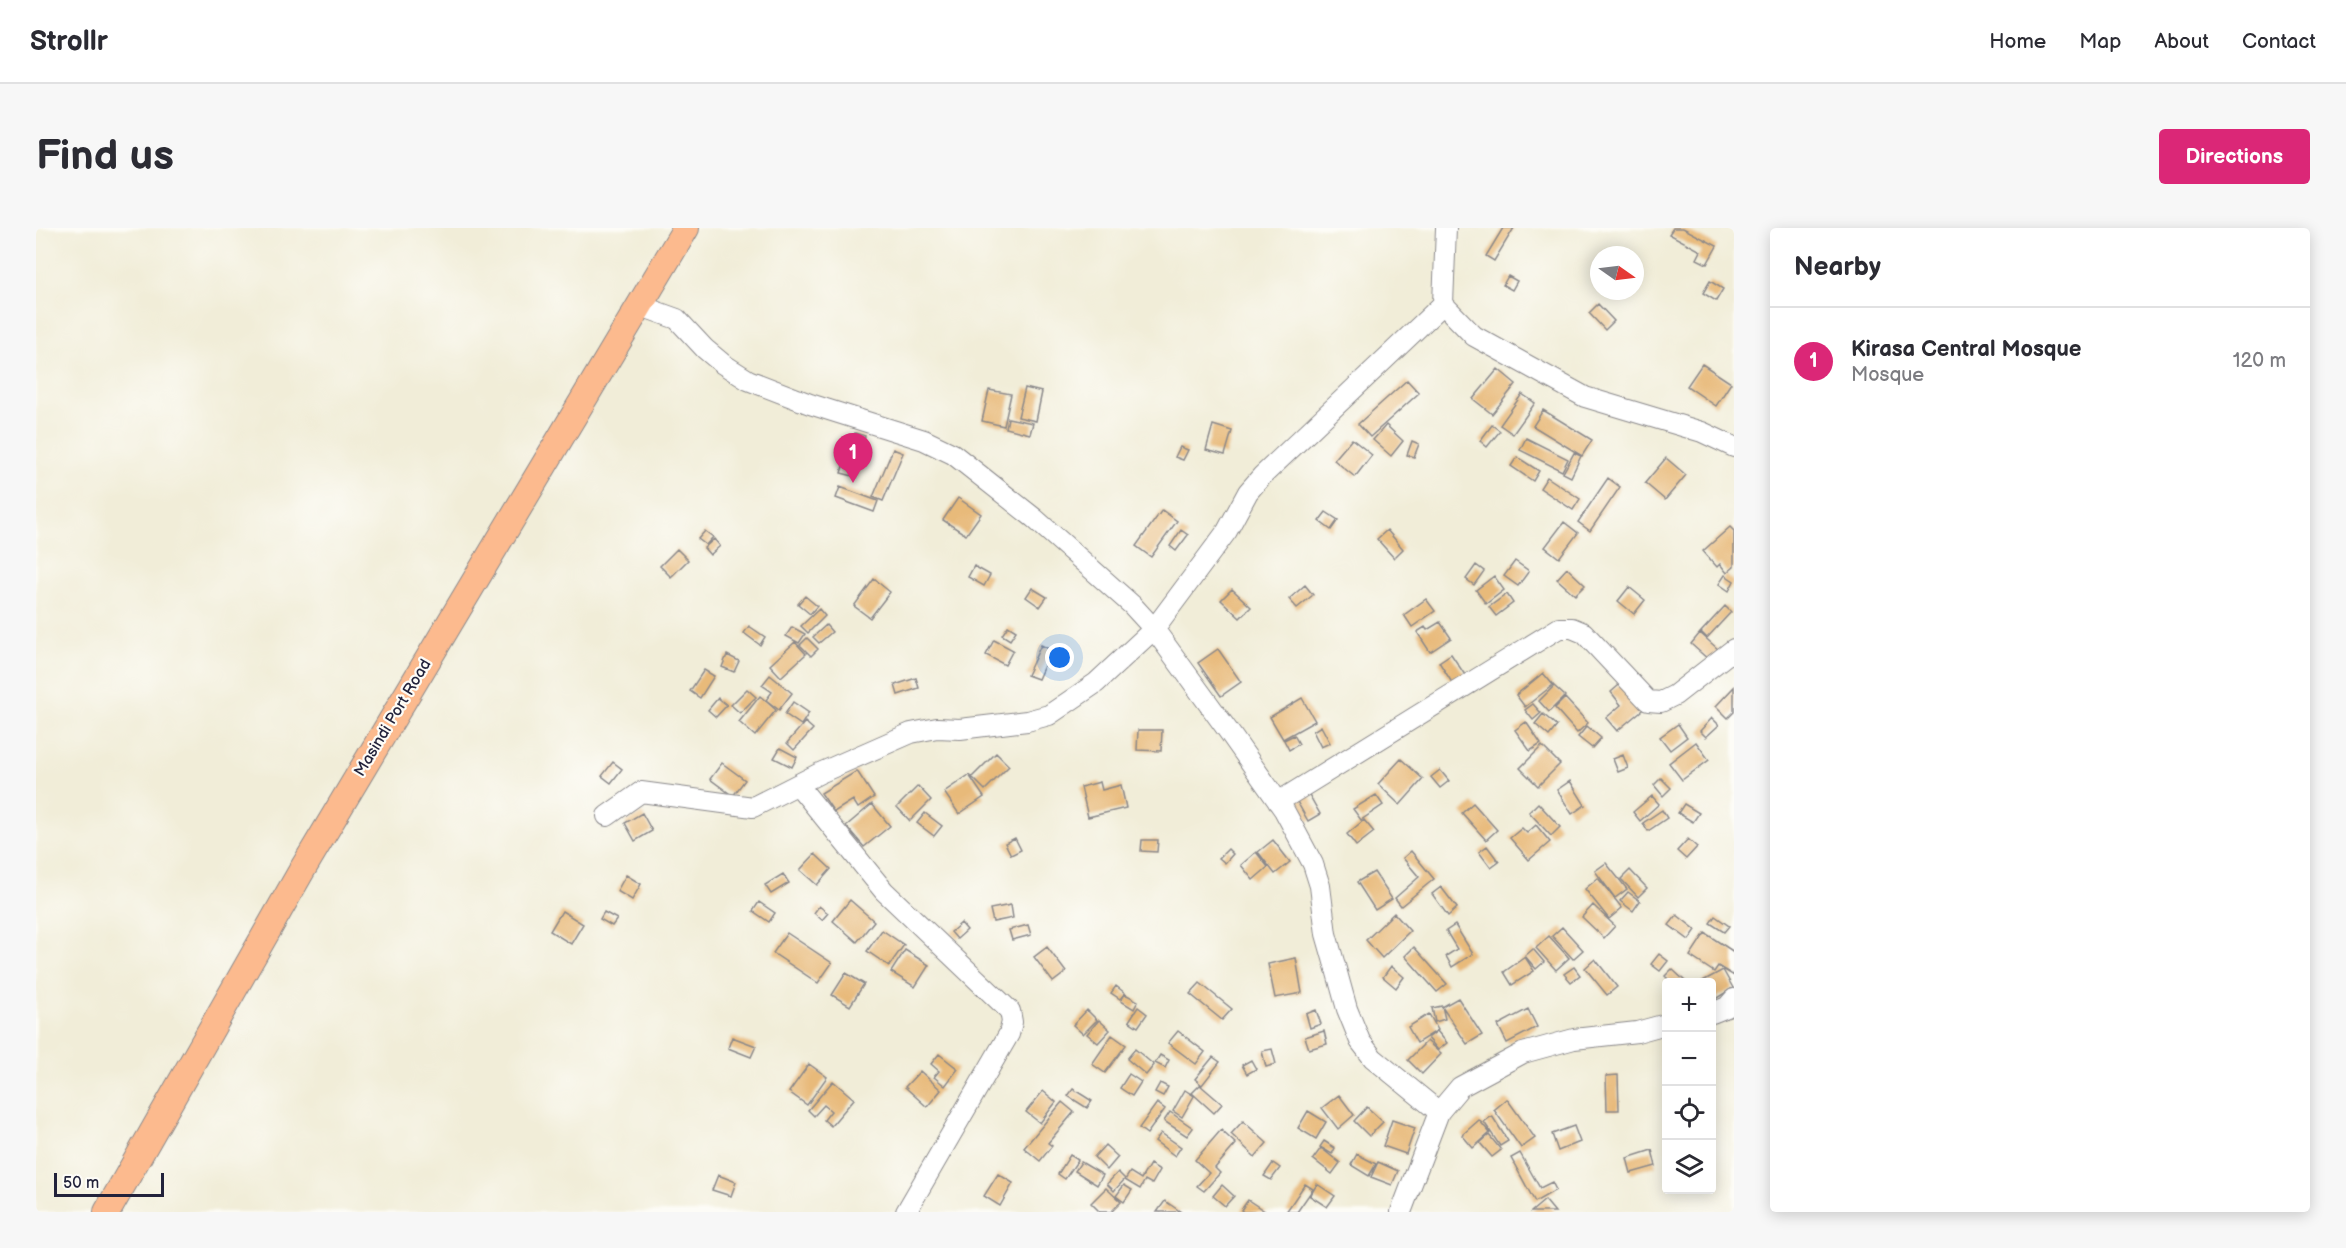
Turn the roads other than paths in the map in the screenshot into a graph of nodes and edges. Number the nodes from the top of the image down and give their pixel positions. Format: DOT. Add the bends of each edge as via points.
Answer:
graph roads {
  1 [pos="686,228"];
  2 [pos="1446,228"];
  3 [pos="1443,304"];
  4 [pos="640,306"];
  5 [pos="1734,447"];
  6 [pos="1154,629"];
  7 [pos="1734,649"];
  8 [pos="798,784"];
  9 [pos="1278,802"];
  10 [pos="607,816"];
  11 [pos="1734,999"];
  12 [pos="1716,1011"];
  13 [pos="1662,1025"];
  14 [pos="1439,1112"];
  15 [pos="106,1212"];
  16 [pos="906,1212"];
  17 [pos="1401,1212"];
  1 -- 4 [label="main road, Masindi Port Road"];
  2 -- 3 [label="street"];
  3 -- 5 [label="street" via="1474,336 1585,398 1702,432"];
  3 -- 6 [label="street" via="1262,476 1248,492 1227,531"];
  4 -- 6 [label="street" via="677,319 723,364 748,380 924,440 953,454 1034,518"];
  4 -- 15 [label="main road, Masindi Port Road" via="302,870"];
  6 -- 8 [label="street" via="1096,683 1049,715 1027,721 912,733"];
  6 -- 9 [label="street"];
  7 -- 9 [label="street" via="1675,696 1661,702 1648,701 1584,633 1560,628"];
  8 -- 10 [label="street" via="753,807 641,792"];
  8 -- 16 [label="street" via="884,891 1010,1011 1009,1034"];
  9 -- 14 [label="street" via="1313,864 1329,943 1360,1041 1373,1058"];
  11 -- 12 [label="street"];
  13 -- 14 [label="street" via="1574,1039 1523,1053 1460,1087"];
  14 -- 17 [label="street"];
}
